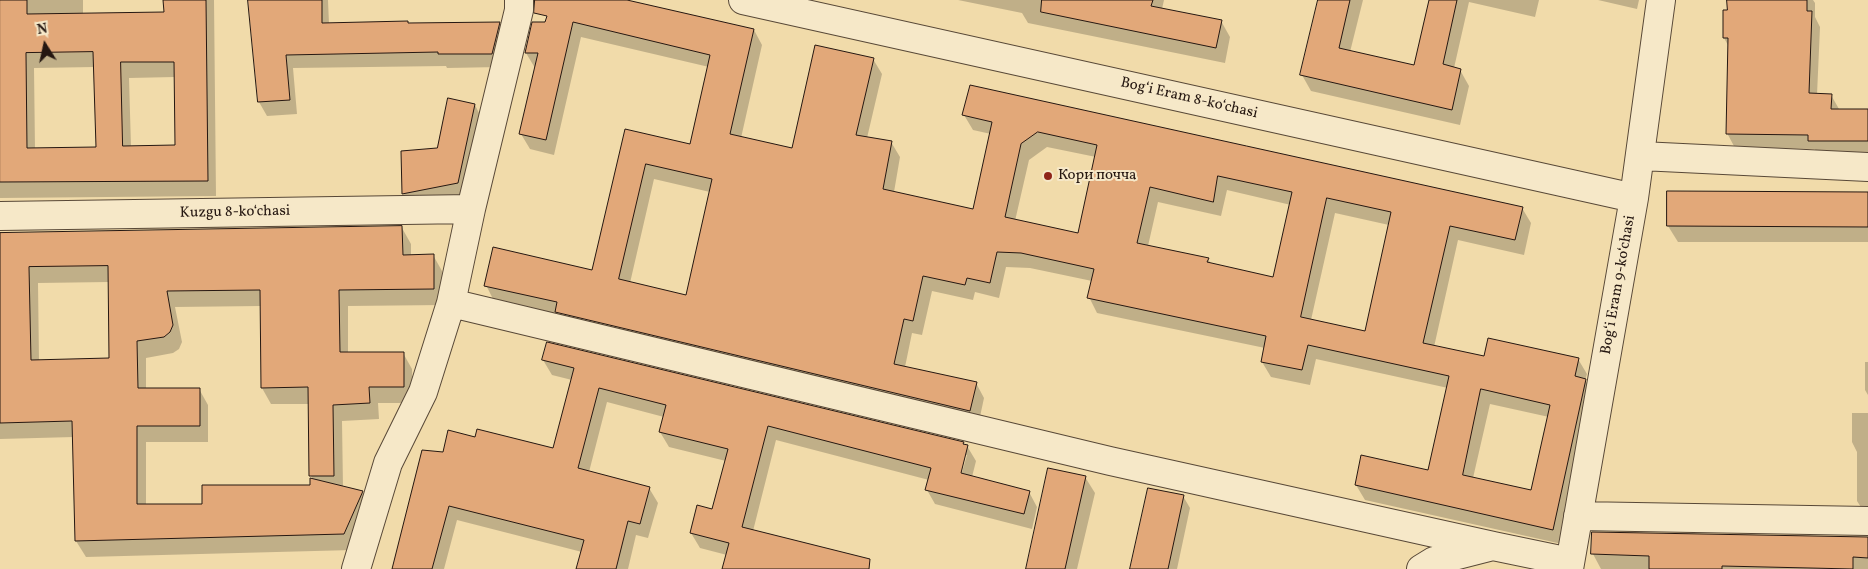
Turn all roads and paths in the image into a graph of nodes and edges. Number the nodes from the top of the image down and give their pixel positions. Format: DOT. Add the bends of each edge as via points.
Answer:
graph roads {
  1 [pos="519,0"];
  2 [pos="743,0"];
  3 [pos="1661,0"];
  4 [pos="1641,156"];
  5 [pos="1868,167"];
  6 [pos="1634,198"];
  7 [pos="471,209"];
  8 [pos="0,216"];
  9 [pos="451,303"];
  10 [pos="1578,516"];
  11 [pos="1868,520"];
  12 [pos="1493,546"];
  13 [pos="1570,566"];
  14 [pos="356,569"];
  15 [pos="1421,569"];
  1 -- 7 [label="street"];
  2 -- 6 [label="street, Bogʻi Eram 8-koʻchasi"];
  3 -- 4 [label="street, Bogʻi Eram 9-koʻchasi"];
  4 -- 5 [label="street"];
  4 -- 6 [label="street, Bogʻi Eram 9-koʻchasi"];
  6 -- 10 [label="street, Bogʻi Eram 9-koʻchasi"];
  7 -- 8 [label="street, Kuzgu 8-koʻchasi"];
  7 -- 9 [label="street"];
  9 -- 12 [label="street" via="1119,463"];
  9 -- 14 [label="street" via="423,392 388,463"];
  10 -- 11 [label="street"];
  10 -- 13 [label="street, Bogʻi Eram 9-koʻchasi"];
  12 -- 13 [label="street"];
  12 -- 15 [label="street" via="1434,561"];
}
